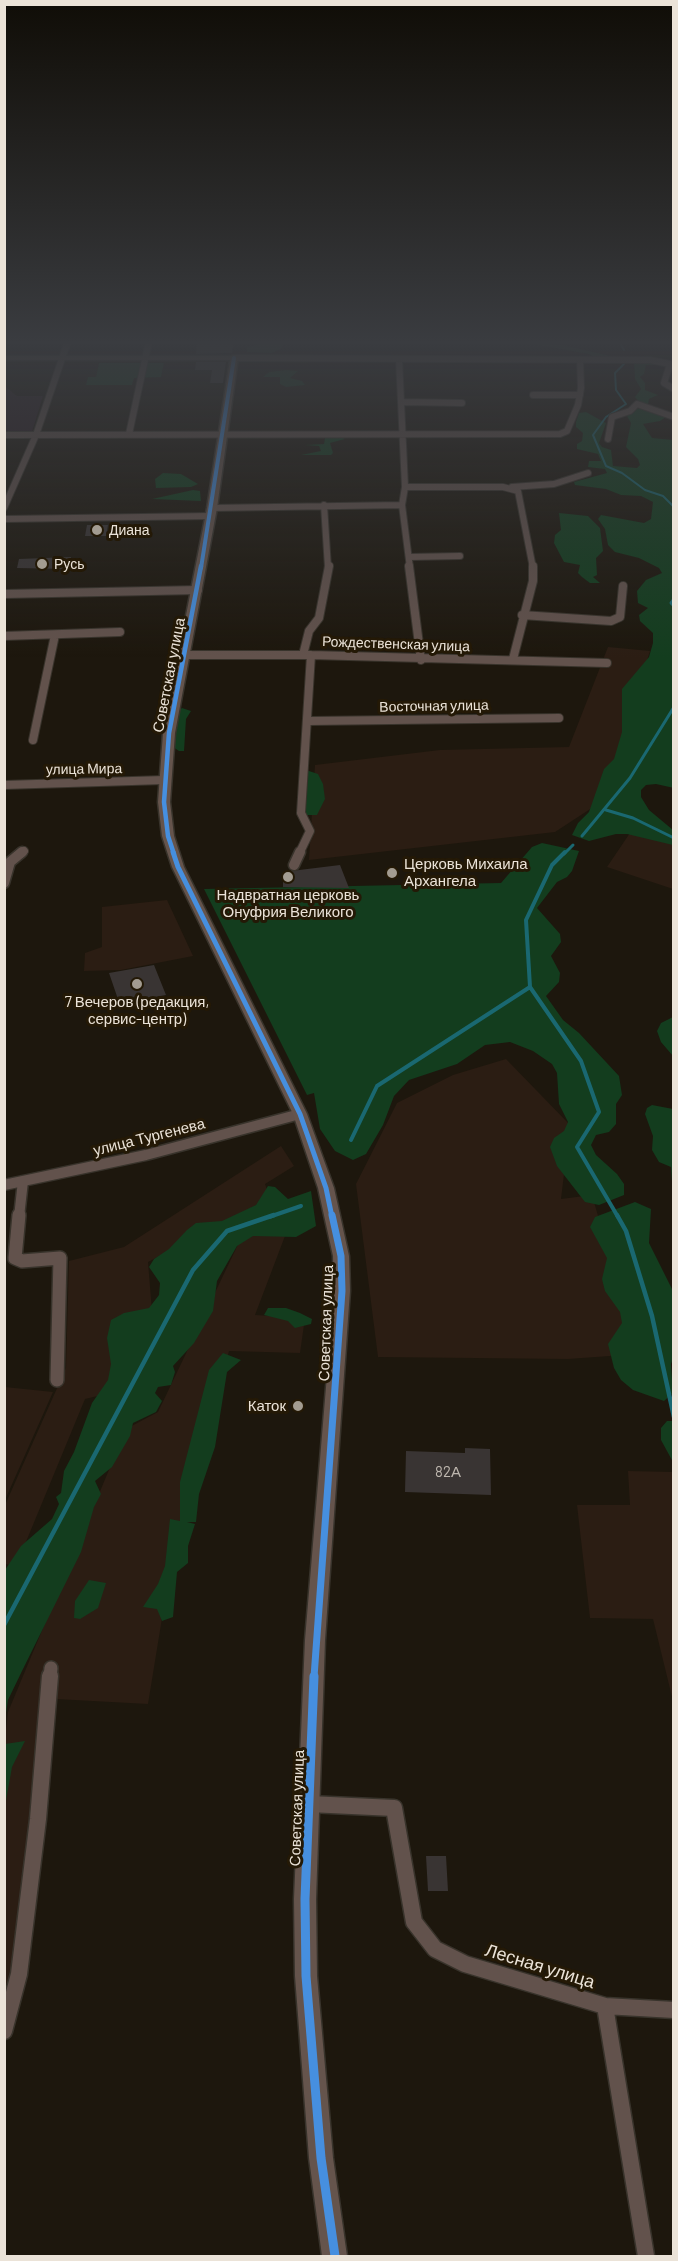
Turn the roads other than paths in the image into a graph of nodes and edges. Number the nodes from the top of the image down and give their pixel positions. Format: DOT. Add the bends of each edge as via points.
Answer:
graph roads {
  1 [pos="31,447"];
  2 [pos="221,447"];
  3 [pos="404,447"];
  4 [pos="588,473"];
  5 [pos="405,487"];
  6 [pos="512,487"];
  7 [pos="324,505"];
  8 [pos="402,505"];
  9 [pos="4,508"];
  10 [pos="212,512"];
  11 [pos="4,519"];
  12 [pos="460,556"];
  13 [pos="409,557"];
  14 [pos="623,586"];
  15 [pos="198,590"];
  16 [pos="4,594"];
  17 [pos="522,615"];
  18 [pos="120,632"];
  19 [pos="55,635"];
  20 [pos="4,636"];
  21 [pos="184,655"];
  22 [pos="307,655"];
  23 [pos="513,659"];
  24 [pos="421,660"];
  25 [pos="607,663"];
  26 [pos="559,718"];
  27 [pos="309,721"];
  28 [pos="33,740"];
  29 [pos="164,780"];
  30 [pos="4,785"];
  31 [pos="24,851"];
  32 [pos="294,865"];
  33 [pos="4,883"];
  34 [pos="300,1114"];
  35 [pos="22,1181"];
  36 [pos="4,1185"];
  37 [pos="57,1380"];
  38 [pos="51,1668"];
  39 [pos="309,1804"];
  40 [pos="606,2006"];
  41 [pos="674,2010"];
  42 [pos="4,2031"];
  43 [pos="335,2256"];
  44 [pos="646,2256"];
  1 -- 9 [label="street"];
  2 -- 10 [label="street, Советская улица"];
  3 -- 5 [label="street"];
  4 -- 6 [label="street" via="554,483"];
  5 -- 6 [label="street"];
  5 -- 8 [label="street"];
  6 -- 17 [label="street" via="520,495 533,564 533,580"];
  7 -- 8 [label="street"];
  7 -- 10 [label="street"];
  7 -- 22 [label="street" via="329,564 319,618 309,631"];
  8 -- 13 [label="street"];
  10 -- 11 [label="street"];
  10 -- 15 [label="street, Советская улица"];
  12 -- 13 [label="street"];
  13 -- 24 [label="street"];
  14 -- 17 [label="street" via="620,617 611,621"];
  15 -- 16 [label="street"];
  15 -- 21 [label="street, Советская улица"];
  17 -- 23 [label="street"];
  18 -- 19 [label="street"];
  19 -- 20 [label="street"];
  19 -- 28 [label="street"];
  21 -- 22 [label="street, Рождественская улица"];
  21 -- 29 [label="street, Советская улица"];
  22 -- 24 [label="street, Рождественская улица"];
  22 -- 27 [label="street"];
  23 -- 24 [label="street, Рождественская улица"];
  23 -- 25 [label="street, Рождественская улица"];
  26 -- 27 [label="street, Восточная улица"];
  27 -- 32 [label="street" via="301,813 310,831"];
  29 -- 30 [label="street, улица Мира"];
  29 -- 34 [label="street, Советская улица" via="168,836 178,867"];
  31 -- 33 [label="street" via="10,862"];
  34 -- 35 [label="street, улица Тургенева" via="146,1155"];
  34 -- 39 [label="street, Советская улица" via="333,1219 342,1291 315,1640"];
  35 -- 36 [label="street, улица Тургенева"];
  35 -- 37 [label="street" via="15,1258 60,1258"];
  38 -- 42 [label="street" via="19,1974"];
  39 -- 40 [label="street, Лесная улица" via="394,1808 414,1922 435,1949 465,1964"];
  39 -- 43 [label="street, Советская улица" via="306,1976 321,2158"];
  40 -- 41 [label="street"];
  40 -- 44 [label="street, Лесная улица"];
}
